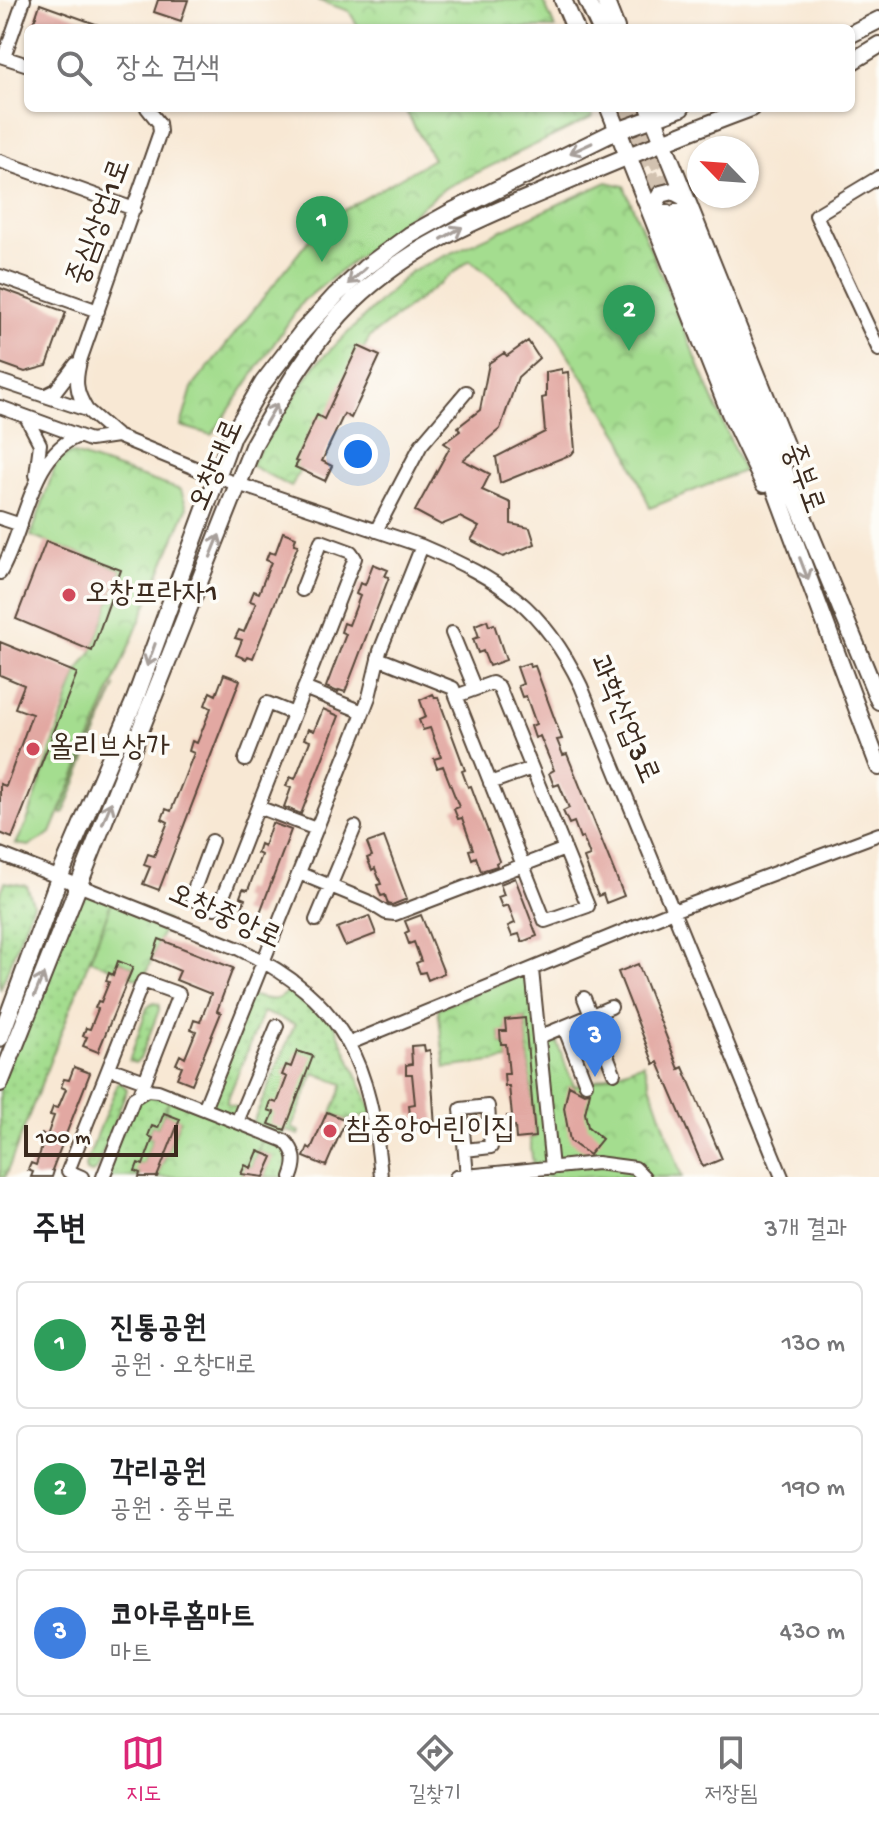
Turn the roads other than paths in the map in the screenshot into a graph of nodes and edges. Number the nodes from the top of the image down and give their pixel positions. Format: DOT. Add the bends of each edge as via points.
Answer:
graph roads {
  1 [pos="24,0"];
  2 [pos="563,0"];
  3 [pos="577,0"];
  4 [pos="587,0"];
  5 [pos="605,0"];
  6 [pos="879,20"];
  7 [pos="573,24"];
  8 [pos="586,24"];
  9 [pos="598,24"];
  10 [pos="614,24"];
  11 [pos="855,32"];
  12 [pos="879,45"];
  13 [pos="2,56"];
  14 [pos="855,60"];
  15 [pos="24,64"];
  16 [pos="150,112"];
  17 [pos="611,112"];
  18 [pos="740,112"];
  19 [pos="651,113"];
  20 [pos="619,130"];
  21 [pos="663,141"];
  22 [pos="629,154"];
  23 [pos="0,161"];
  24 [pos="879,177"];
  25 [pos="134,209"];
  26 [pos="671,209"];
  27 [pos="0,276"];
  28 [pos="98,311"];
  29 [pos="879,350"];
  30 [pos="81,358"];
  31 [pos="0,381"];
  32 [pos="466,392"];
  33 [pos="44,396"];
  34 [pos="0,407"];
  35 [pos="87,410"];
  36 [pos="26,417"];
  37 [pos="79,436"];
  38 [pos="117,436"];
  39 [pos="217,477"];
  40 [pos="239,485"];
  41 [pos="35,486"];
  42 [pos="0,518"];
  43 [pos="21,525"];
  44 [pos="376,531"];
  45 [pos="422,546"];
  46 [pos="0,573"];
  47 [pos="302,590"];
  48 [pos="452,633"];
  49 [pos="378,658"];
  50 [pos="304,688"];
  51 [pos="475,689"];
  52 [pos="456,696"];
  53 [pos="879,701"];
  54 [pos="363,712"];
  55 [pos="294,714"];
  56 [pos="245,760"];
  57 [pos="879,767"];
  58 [pos="532,768"];
  59 [pos="490,783"];
  60 [pos="258,807"];
  61 [pos="355,827"];
  62 [pos="316,829"];
  63 [pos="879,834"];
  64 [pos="212,841"];
  65 [pos="565,849"];
  66 [pos="0,854"];
  67 [pos="522,865"];
  68 [pos="299,873"];
  69 [pos="59,878"];
  70 [pos="78,886"];
  71 [pos="331,886"];
  72 [pos="673,911"];
  73 [pos="316,920"];
  74 [pos="264,961"];
  75 [pos="532,970"];
  76 [pos="584,998"];
  77 [pos="611,1007"];
  78 [pos="592,1015"];
  79 [pos="277,1026"];
  80 [pos="564,1027"];
  81 [pos="539,1037"];
  82 [pos="0,1038"];
  83 [pos="350,1043"];
  84 [pos="109,1068"];
  85 [pos="614,1073"];
  86 [pos="145,1081"];
  87 [pos="0,1083"];
  88 [pos="586,1084"];
  89 [pos="140,1094"];
  90 [pos="204,1109"];
  91 [pos="237,1122"];
  92 [pos="465,1150"];
  93 [pos="552,1168"];
  94 [pos="474,1176"];
  95 [pos="82,1177"];
  96 [pos="103,1177"];
  97 [pos="291,1177"];
  98 [pos="381,1177"];
  99 [pos="456,1177"];
  100 [pos="644,1177"];
  101 [pos="782,1177"];
  1 -- 13 [label="street"];
  2 -- 7 [label="main road"];
  3 -- 8 [label="main road"];
  4 -- 9 [label="main road"];
  5 -- 10 [label="main road"];
  6 -- 11 [label="main road"];
  12 -- 14 [label="main road"];
  13 -- 15 [label="street"];
  16 -- 25 [label="street, 중심상업1로" via="160,132"];
  17 -- 20 [label="main road"];
  18 -- 21 [label="main road, 오창대로"];
  19 -- 20 [label="main road, 오창대로"];
  19 -- 21 [label="main road"];
  20 -- 22 [label="main road"];
  20 -- 39 [label="main road, 오창대로, one-way" via="453,211 365,268 303,331 263,383 232,436"];
  21 -- 22 [label="main road, 오창대로"];
  21 -- 26 [label="main road"];
  22 -- 26 [label="main road"];
  40 -- 22 [label="main road, 오창대로, one-way" via="254,444 286,387 355,299 412,256 469,223"];
  23 -- 25 [label="street"];
  24 -- 29 [label="street" via="816,215"];
  25 -- 28 [label="street, 중심상업1로"];
  26 -- 53 [label="main road, 중부로" via="791,462 793,488"];
  26 -- 57 [label="main road, 중부로, one-way" via="730,413 763,483 776,496"];
  27 -- 28 [label="street"];
  28 -- 30 [label="street, 중심상업1로"];
  30 -- 33 [label="street" via="56,390"];
  30 -- 35 [label="street" via="76,378"];
  31 -- 33 [label="street"];
  32 -- 44 [label="street" via="421,445"];
  33 -- 35 [label="street"];
  34 -- 36 [label="street"];
  35 -- 38 [label="street"];
  36 -- 37 [label="street"];
  36 -- 41 [label="street" via="40,444"];
  37 -- 38 [label="street"];
  37 -- 41 [label="street" via="50,454"];
  38 -- 39 [label="street, 과학산업3로"];
  39 -- 40 [label="street, 과학산업3로"];
  39 -- 69 [label="main road, 오창대로, one-way" via="134,702"];
  40 -- 44 [label="street, 과학산업3로"];
  70 -- 40 [label="main road, 오창대로, one-way"];
  41 -- 43 [label="street"];
  42 -- 43 [label="street"];
  43 -- 46 [label="street"];
  44 -- 45 [label="street, 과학산업3로"];
  45 -- 49 [label="street"];
  45 -- 72 [label="street, 과학산업3로" via="505,588 555,639 581,686"];
  47 -- 50 [label="street" via="321,541 351,552 355,558"];
  48 -- 51 [label="street"];
  49 -- 52 [label="street" via="453,688"];
  49 -- 54 [label="street"];
  50 -- 54 [label="street"];
  50 -- 55 [label="street"];
  51 -- 52 [label="street"];
  51 -- 58 [label="street" via="492,683 499,687"];
  52 -- 59 [label="street"];
  54 -- 62 [label="street"];
  55 -- 56 [label="street" via="267,703"];
  55 -- 60 [label="street"];
  58 -- 59 [label="street"];
  58 -- 65 [label="street"];
  59 -- 67 [label="street"];
  60 -- 62 [label="street"];
  60 -- 64 [label="street" via="215,908 192,895"];
  61 -- 71 [label="street"];
  62 -- 68 [label="street"];
  63 -- 72 [label="street"];
  65 -- 67 [label="street"];
  65 -- 67 [label="street" via="588,906 545,921"];
  66 -- 69 [label="street, 오창중앙로"];
  67 -- 71 [label="street" via="395,914"];
  68 -- 71 [label="street"];
  68 -- 74 [label="street"];
  69 -- 70 [label="street, 오창중앙로"];
  69 -- 82 [label="main road, 오창대로"];
  70 -- 74 [label="street, 오창중앙로"];
  87 -- 70 [label="main road, 오창대로, one-way"];
  71 -- 73 [label="street"];
  72 -- 75 [label="street"];
  72 -- 101 [label="street, 과학산업3로"];
  74 -- 83 [label="street, 오창중앙로" via="318,1003"];
  74 -- 90 [label="street"];
  75 -- 81 [label="street"];
  75 -- 83 [label="street"];
  76 -- 78 [label="street"];
  77 -- 78 [label="street"];
  78 -- 80 [label="street"];
  78 -- 85 [label="street"];
  79 -- 91 [label="street"];
  80 -- 81 [label="street"];
  80 -- 88 [label="street"];
  81 -- 93 [label="street"];
  83 -- 98 [label="street, 오창중앙로" via="373,1110"];
  84 -- 86 [label="street"];
  84 -- 86 [label="street" via="143,981 179,994"];
  84 -- 95 [label="street" via="68,1171"];
  86 -- 89 [label="street"];
  89 -- 90 [label="street" via="158,1091"];
  89 -- 96 [label="street"];
  90 -- 91 [label="street"];
  91 -- 97 [label="street" via="292,1148"];
  92 -- 94 [label="street"];
  93 -- 94 [label="street"];
  93 -- 100 [label="street" via="616,1164 635,1168"];
  94 -- 99 [label="street"];
}
